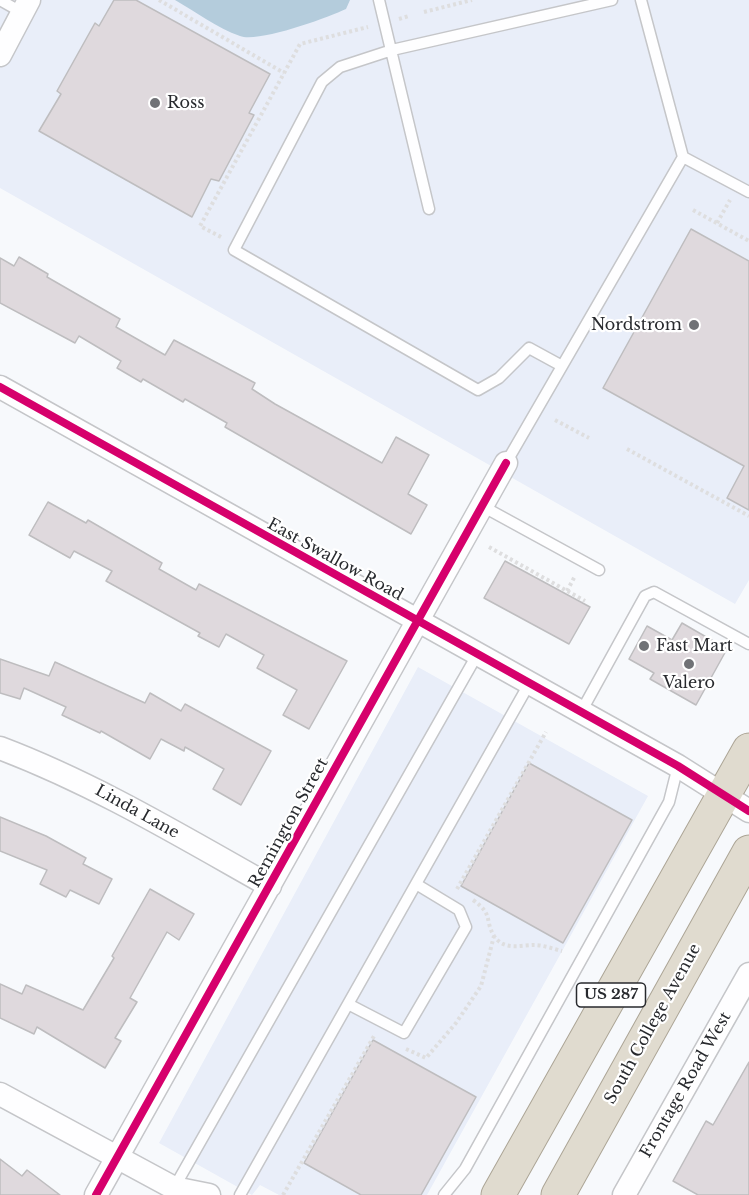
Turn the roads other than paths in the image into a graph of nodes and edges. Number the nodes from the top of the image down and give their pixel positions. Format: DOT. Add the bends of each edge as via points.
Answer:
graph roads {
  1 [pos="0,0"];
  2 [pos="379,0"];
  3 [pos="612,0"];
  4 [pos="641,0"];
  5 [pos="26,6"];
  6 [pos="392,50"];
  7 [pos="0,55"];
  8 [pos="684,157"];
  9 [pos="749,192"];
  10 [pos="429,209"];
  11 [pos="562,366"];
  12 [pos="0,387"];
  13 [pos="506,463"];
  14 [pos="482,506"];
  15 [pos="599,570"];
  16 [pos="417,622"];
  17 [pos="749,644"];
  18 [pos="477,655"];
  19 [pos="529,684"];
  20 [pos="581,712"];
  21 [pos="0,748"];
  22 [pos="749,750"];
  23 [pos="678,766"];
  24 [pos="736,803"];
  25 [pos="749,852"];
  26 [pos="417,884"];
  27 [pos="270,886"];
  28 [pos="749,974"];
  29 [pos="348,1004"];
  30 [pos="0,1094"];
  31 [pos="117,1157"];
  32 [pos="174,1188"];
  33 [pos="96,1195"];
  34 [pos="209,1195"];
  35 [pos="240,1195"];
  36 [pos="444,1195"];
  37 [pos="498,1195"];
  38 [pos="558,1195"];
  39 [pos="624,1195"];
  1 -- 5 [label="lane"];
  2 -- 6 [label="lane"];
  3 -- 6 [label="lane"];
  4 -- 8 [label="lane"];
  5 -- 7 [label="street"];
  6 -- 10 [label="lane"];
  6 -- 11 [label="lane" via="340,67 322,82 234,250 478,390 498,378 529,348"];
  8 -- 9 [label="lane"];
  8 -- 11 [label="lane"];
  11 -- 13 [label="lane"];
  12 -- 16 [label="street, East Swallow Road"];
  13 -- 14 [label="street, Remington Street"];
  14 -- 15 [label="lane"];
  14 -- 16 [label="street, Remington Street"];
  16 -- 18 [label="street, East Swallow Road"];
  16 -- 27 [label="street, Remington Street"];
  17 -- 20 [label="lane" via="654,592 645,596"];
  18 -- 19 [label="street, East Swallow Road"];
  18 -- 32 [label="lane"];
  19 -- 20 [label="street, East Swallow Road"];
  19 -- 26 [label="lane"];
  20 -- 23 [label="street, East Swallow Road"];
  21 -- 27 [label="street, Linda Lane" via="107,795"];
  22 -- 24 [label="highway, US 287"];
  23 -- 24 [label="street, East Swallow Road"];
  23 -- 36 [label="lane" via="669,802 465,1169"];
  24 -- 37 [label="highway, US 287"];
  25 -- 38 [label="highway, South College Avenue / US 287"];
  26 -- 29 [label="lane"];
  26 -- 29 [label="lane" via="459,910 466,927 404,1033"];
  27 -- 31 [label="street, Remington Street"];
  28 -- 39 [label="street, Frontage Road West"];
  29 -- 35 [label="lane"];
  30 -- 31 [label="street"];
  31 -- 32 [label="street"];
  31 -- 33 [label="street, Remington Street"];
  32 -- 34 [label="street"];
}
